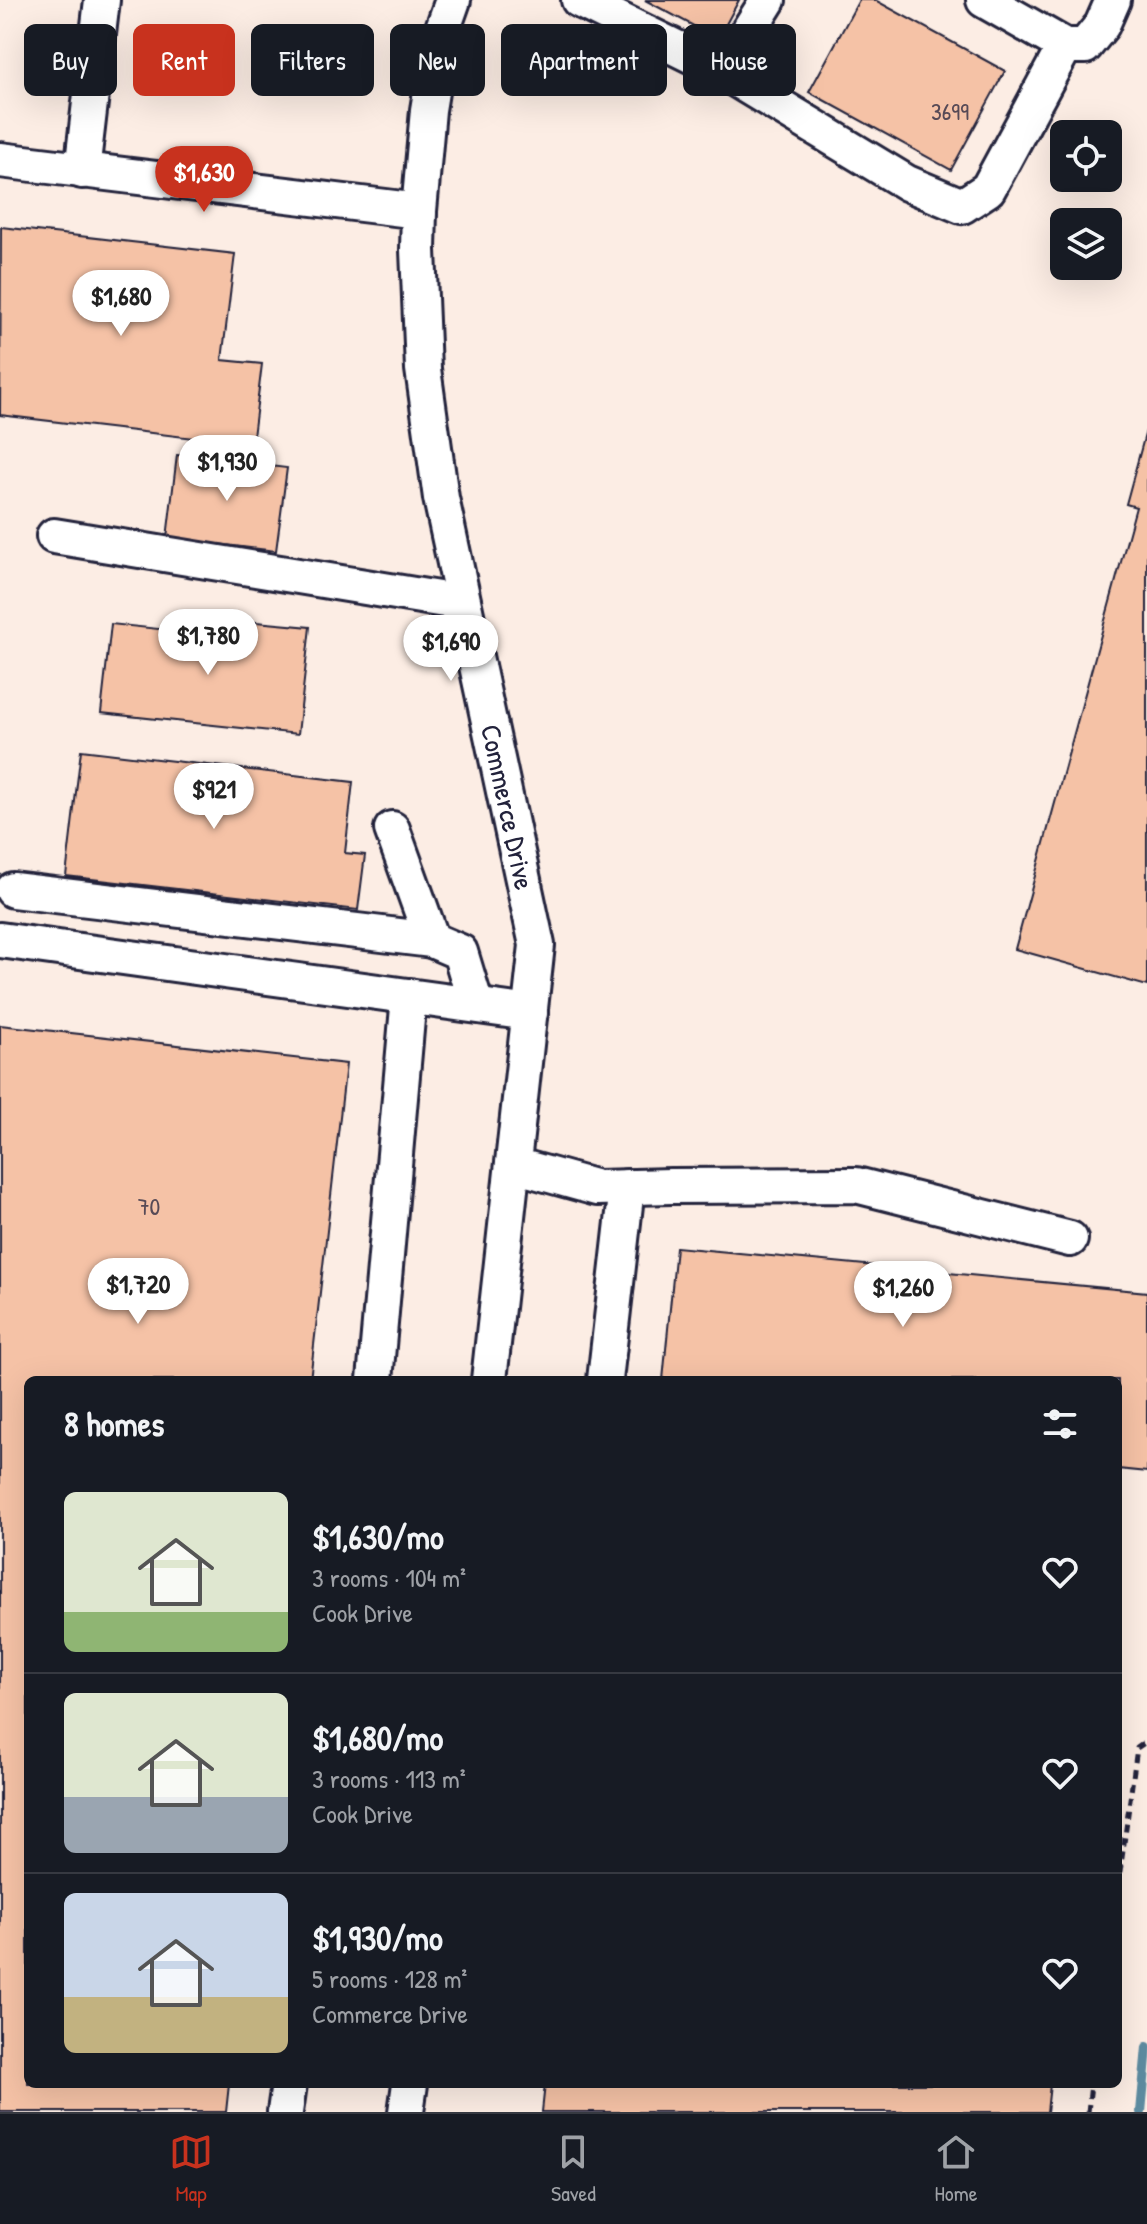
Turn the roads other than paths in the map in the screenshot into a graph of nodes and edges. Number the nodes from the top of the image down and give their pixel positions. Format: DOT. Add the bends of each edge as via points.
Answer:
graph roads {
  1 [pos="102,0"];
  2 [pos="453,0"];
  3 [pos="579,0"];
  4 [pos="768,0"];
  5 [pos="984,0"];
  6 [pos="1113,0"];
  7 [pos="753,24"];
  8 [pos="1065,46"];
  9 [pos="683,51"];
  10 [pos="763,96"];
  11 [pos="0,160"];
  12 [pos="82,171"];
  13 [pos="419,211"];
  14 [pos="54,536"];
  15 [pos="463,603"];
  16 [pos="392,829"];
  17 [pos="13,890"];
  18 [pos="0,940"];
  19 [pos="432,940"];
  20 [pos="409,996"];
  21 [pos="476,1005"];
  22 [pos="530,1013"];
  23 [pos="514,1165"];
  24 [pos="627,1187"];
  25 [pos="1070,1239"];
  26 [pos="375,1376"];
  27 [pos="489,1376"];
  28 [pos="605,1376"];
  29 [pos="288,2088"];
  30 [pos="409,2088"];
  31 [pos="285,2112"];
  32 [pos="406,2112"];
  1 -- 12 [label="street"];
  2 -- 13 [label="street, Commerce Drive" via="440,37 428,110"];
  3 -- 9 [label="street"];
  4 -- 7 [label="street"];
  5 -- 8 [label="street"];
  6 -- 8 [label="street" via="1085,46"];
  8 -- 10 [label="street" via="988,189 962,206 907,183"];
  11 -- 12 [label="street"];
  12 -- 13 [label="street"];
  13 -- 15 [label="street, Commerce Drive" via="423,369"];
  14 -- 15 [label="street"];
  15 -- 22 [label="street, Commerce Drive" via="537,945"];
  16 -- 19 [label="street"];
  17 -- 19 [label="street"];
  18 -- 20 [label="street"];
  19 -- 21 [label="street" via="460,952"];
  20 -- 21 [label="street"];
  20 -- 26 [label="street"];
  21 -- 22 [label="street"];
  22 -- 23 [label="street, Commerce Drive"];
  23 -- 24 [label="street" via="597,1188"];
  23 -- 27 [label="street, Commerce Drive"];
  24 -- 25 [label="street" via="856,1185"];
  24 -- 28 [label="street"];
  29 -- 31 [label="street"];
  30 -- 32 [label="street"];
}
